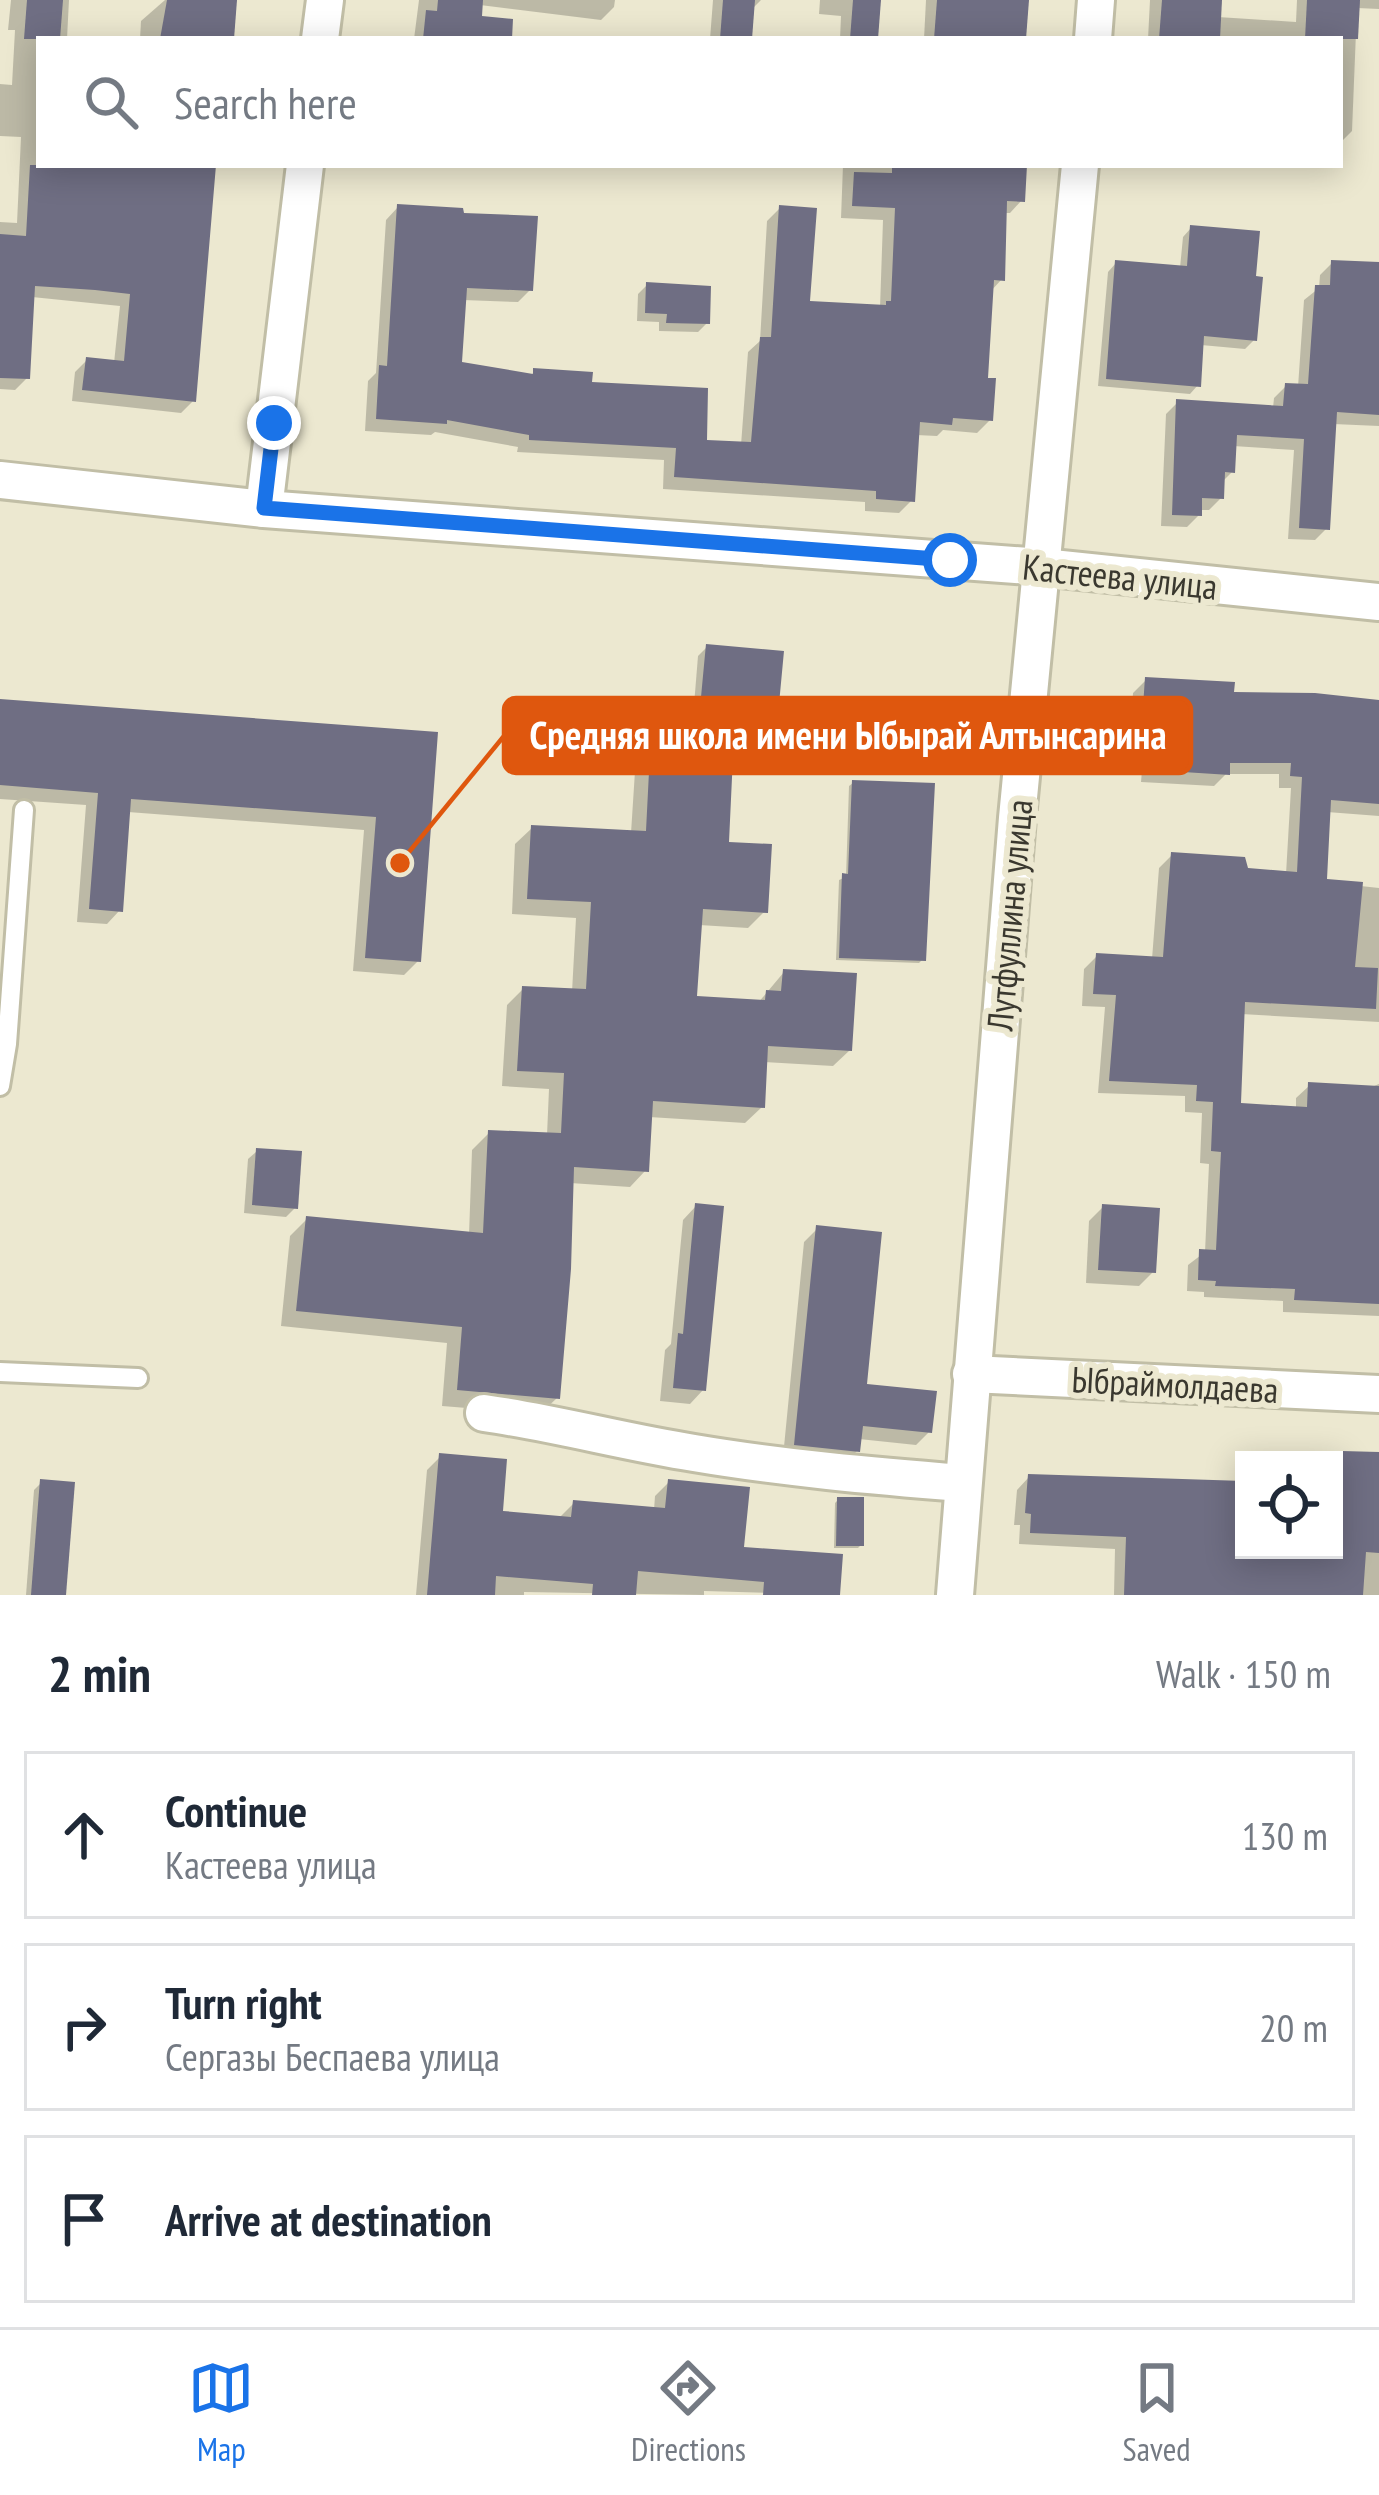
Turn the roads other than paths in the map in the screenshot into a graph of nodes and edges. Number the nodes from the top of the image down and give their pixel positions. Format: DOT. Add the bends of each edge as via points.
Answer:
graph roads {
  1 [pos="325,0"];
  2 [pos="1096,0"];
  3 [pos="320,36"];
  4 [pos="1093,36"];
  5 [pos="305,168"];
  6 [pos="1080,168"];
  7 [pos="0,480"];
  8 [pos="264,508"];
  9 [pos="1042,567"];
  10 [pos="1379,602"];
  11 [pos="24,810"];
  12 [pos="0,1086"];
  13 [pos="0,1372"];
  14 [pos="971,1374"];
  15 [pos="139,1378"];
  16 [pos="1379,1394"];
  17 [pos="484,1413"];
  18 [pos="963,1483"];
  19 [pos="955,1595"];
  1 -- 3 [label="street"];
  2 -- 4 [label="street"];
  5 -- 8 [label="street"];
  6 -- 9 [label="street, Лутфуллина улица"];
  7 -- 8 [label="street, Кастеева улица"];
  8 -- 9 [label="street, Кастеева улица"];
  9 -- 10 [label="street, Кастеева улица"];
  9 -- 14 [label="street, Лутфуллина улица"];
  11 -- 12 [label="lane"];
  13 -- 15 [label="lane"];
  14 -- 16 [label="street, Ыбраймолдаева"];
  14 -- 18 [label="street, Лутфуллина улица"];
  17 -- 18 [label="street" via="692,1453"];
  18 -- 19 [label="street, Лутфуллина улица"];
}
